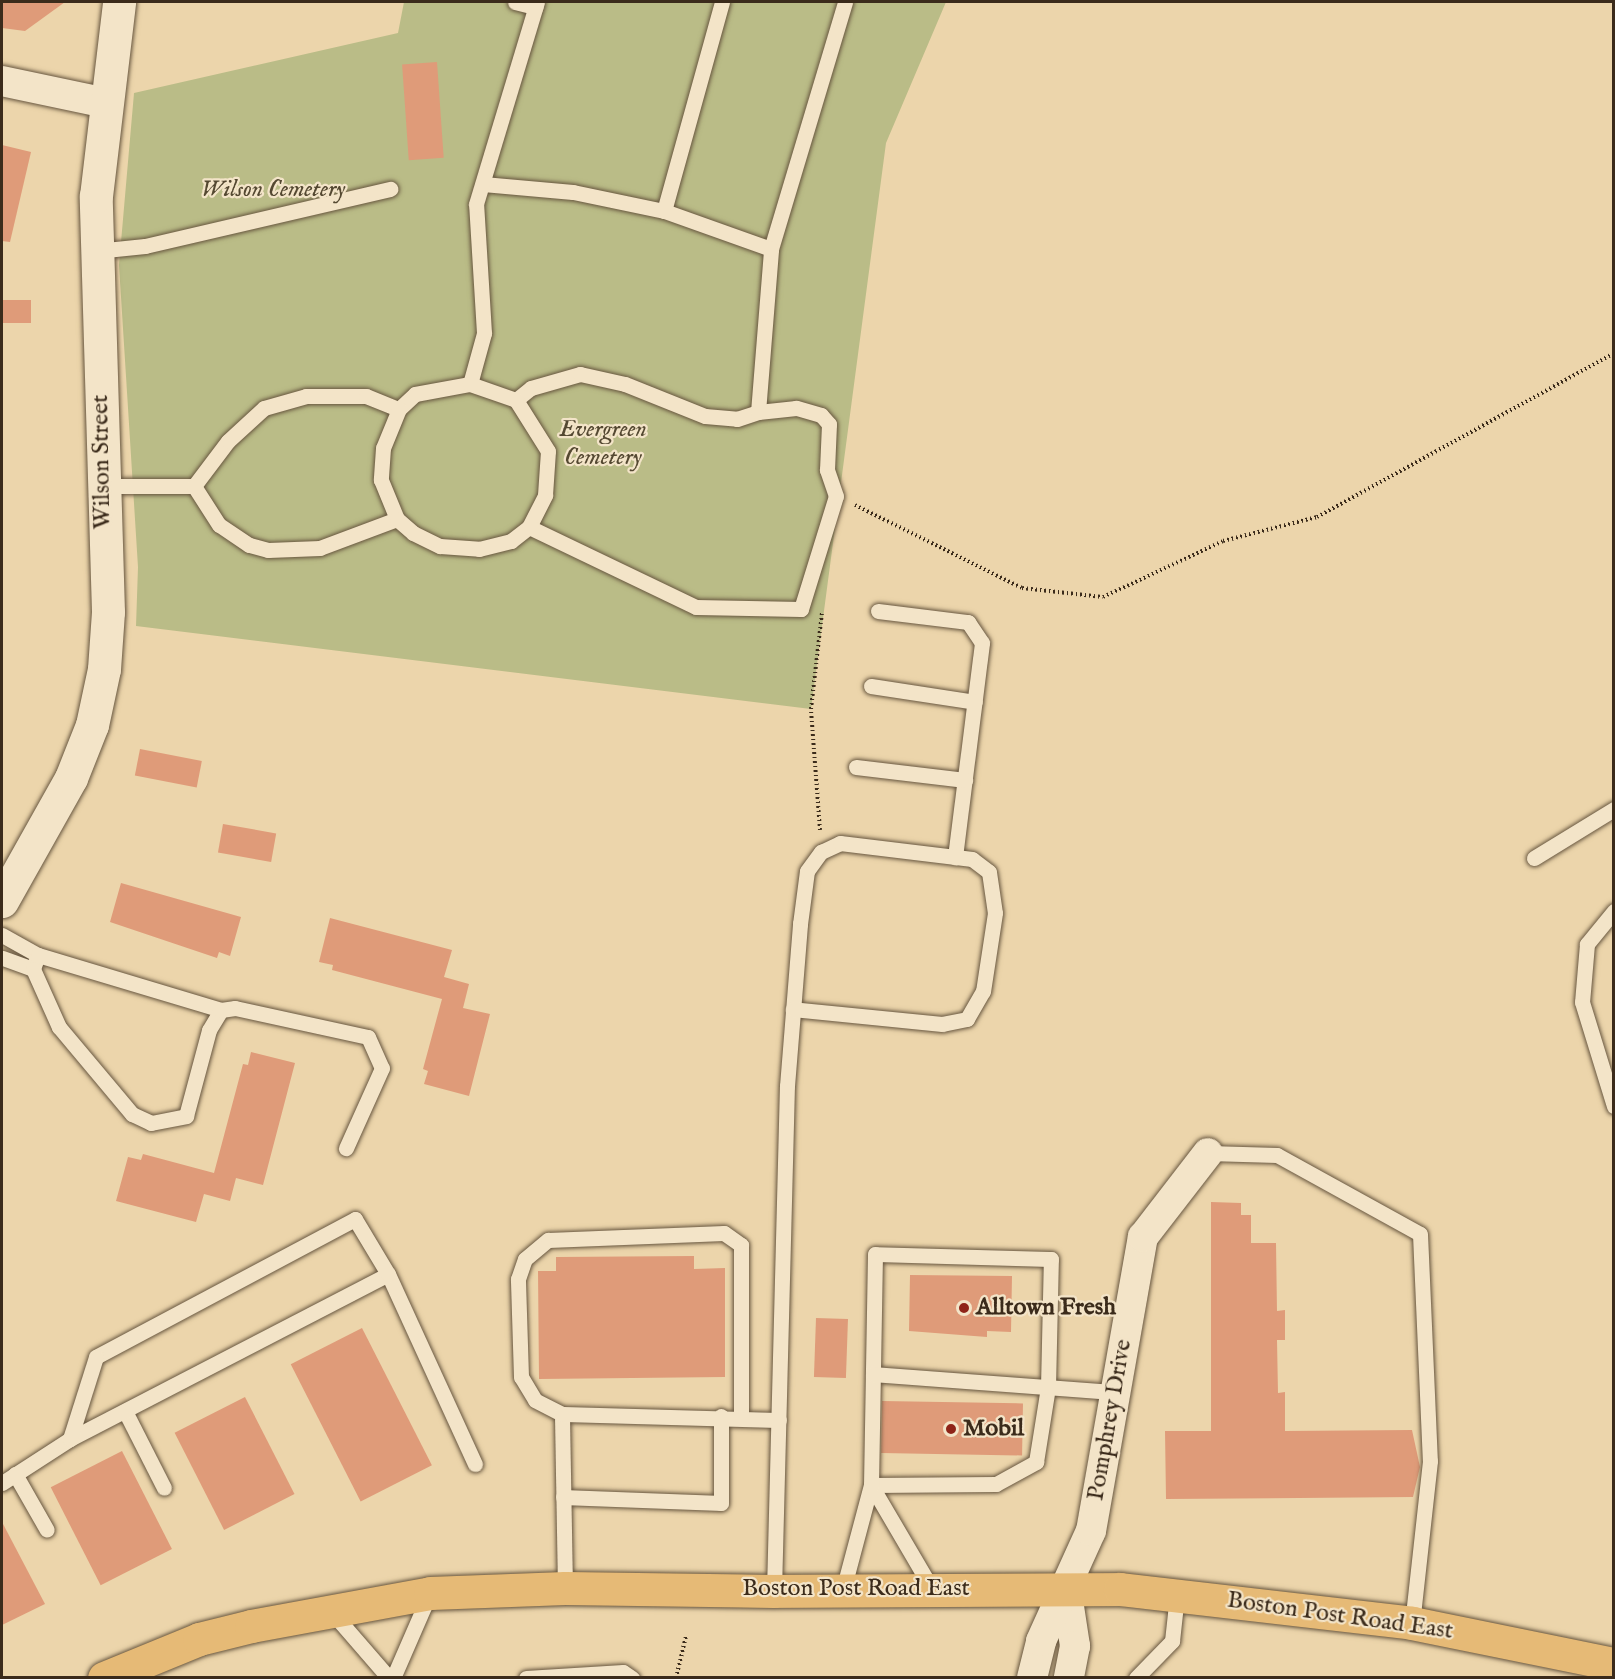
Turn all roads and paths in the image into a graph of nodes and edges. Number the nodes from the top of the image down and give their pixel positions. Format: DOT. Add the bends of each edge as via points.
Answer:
graph roads {
  1 [pos="119,2"];
  2 [pos="514,2"];
  3 [pos="722,2"];
  4 [pos="845,2"];
  5 [pos="536,4"];
  6 [pos="2,81"];
  7 [pos="106,103"];
  8 [pos="483,184"];
  9 [pos="390,189"];
  10 [pos="664,211"];
  11 [pos="771,249"];
  12 [pos="96,251"];
  13 [pos="1614,353"];
  14 [pos="470,384"];
  15 [pos="516,400"];
  16 [pos="399,409"];
  17 [pos="758,412"];
  18 [pos="102,486"];
  19 [pos="194,486"];
  20 [pos="836,496"];
  21 [pos="397,519"];
  22 [pos="529,527"];
  23 [pos="824,602"];
  24 [pos="878,611"];
  25 [pos="871,686"];
  26 [pos="975,702"];
  27 [pos="856,767"];
  28 [pos="965,780"];
  29 [pos="1614,809"];
  30 [pos="821,852"];
  31 [pos="955,857"];
  32 [pos="1534,858"];
  33 [pos="2,901"];
  34 [pos="1614,911"];
  35 [pos="2,935"];
  36 [pos="2,958"];
  37 [pos="36,962"];
  38 [pos="793,1009"];
  39 [pos="221,1010"];
  40 [pos="1614,1106"];
  41 [pos="346,1148"];
  42 [pos="1208,1153"];
  43 [pos="388,1274"];
  44 [pos="873,1374"];
  45 [pos="1048,1387"];
  46 [pos="1115,1392"];
  47 [pos="125,1411"];
  48 [pos="562,1414"];
  49 [pos="721,1416"];
  50 [pos="741,1417"];
  51 [pos="778,1420"];
  52 [pos="70,1439"];
  53 [pos="475,1464"];
  54 [pos="8,1478"];
  55 [pos="871,1485"];
  56 [pos="164,1488"];
  57 [pos="563,1497"];
  58 [pos="47,1530"];
  59 [pos="1066,1587"];
  60 [pos="565,1588"];
  61 [pos="932,1589"];
  62 [pos="843,1590"];
  63 [pos="774,1591"];
  64 [pos="430,1593"];
  65 [pos="1177,1595"];
  66 [pos="328,1608"];
  67 [pos="1412,1623"];
  68 [pos="686,1636"];
  69 [pos="1614,1664"];
  70 [pos="104,1677"];
  71 [pos="391,1677"];
  72 [pos="526,1677"];
  73 [pos="632,1677"];
  74 [pos="676,1677"];
  75 [pos="1032,1677"];
  76 [pos="1069,1677"];
  77 [pos="1136,1677"];
  1 -- 7 [label="street, Wilson Street"];
  2 -- 5 [label="lane"];
  3 -- 10 [label="lane"];
  4 -- 11 [label="lane"];
  5 -- 8 [label="lane"];
  6 -- 7 [label="street"];
  7 -- 12 [label="street, Wilson Street"];
  8 -- 10 [label="lane" via="573,192"];
  8 -- 14 [label="lane" via="474,224 484,333"];
  9 -- 12 [label="lane" via="145,246"];
  10 -- 11 [label="lane"];
  11 -- 17 [label="lane"];
  12 -- 18 [label="street, Wilson Street"];
  13 -- 20 [label="path" via="1317,517 1223,541 1102,597 1022,588"];
  14 -- 15 [label="lane"];
  14 -- 16 [label="lane" via="415,394"];
  15 -- 17 [label="lane" via="531,388 580,374 625,384 705,416 737,418"];
  15 -- 22 [label="lane" via="548,451 545,495"];
  16 -- 19 [label="lane" via="384,400 339,394 282,401 245,424"];
  16 -- 21 [label="lane" via="381,465 383,493"];
  17 -- 20 [label="lane" via="796,408 821,414 829,424 828,470"];
  18 -- 19 [label="lane"];
  18 -- 33 [label="street, Wilson Street" via="108,612 92,725 71,778"];
  19 -- 21 [label="lane" via="219,525 249,545 268,550 320,548"];
  20 -- 22 [label="lane" via="801,609 696,607"];
  21 -- 22 [label="lane" via="424,540 461,549 495,547"];
  23 -- 30 [label="path" via="811,709"];
  24 -- 26 [label="lane" via="968,622 977,629 982,643"];
  25 -- 26 [label="lane"];
  26 -- 28 [label="lane"];
  27 -- 28 [label="lane"];
  28 -- 31 [label="lane"];
  29 -- 32 [label="lane"];
  30 -- 31 [label="lane" via="840,843"];
  30 -- 38 [label="lane" via="807,871 802,896"];
  31 -- 38 [label="lane" via="984,865 995,890 983,991 967,1019 942,1024"];
  34 -- 40 [label="lane" via="1587,944 1582,1002"];
  35 -- 37 [label="lane"];
  36 -- 37 [label="lane"];
  37 -- 39 [label="lane"];
  37 -- 39 [label="lane" via="59,1027 132,1114 151,1122 186,1116 209,1029"];
  38 -- 51 [label="lane"];
  39 -- 41 [label="lane" via="235,1008 368,1037 382,1068"];
  42 -- 46 [label="street, Pomphrey Drive" via="1145,1232"];
  42 -- 67 [label="lane, Pomphrey Drive" via="1277,1155 1420,1234 1430,1461"];
  43 -- 47 [label="lane"];
  43 -- 52 [label="lane" via="355,1219 96,1357"];
  43 -- 53 [label="lane"];
  44 -- 45 [label="lane"];
  44 -- 45 [label="lane" via="875,1254 1051,1259"];
  44 -- 55 [label="lane"];
  45 -- 46 [label="lane"];
  45 -- 55 [label="lane" via="1036,1462 996,1484"];
  46 -- 59 [label="street, Pomphrey Drive" via="1091,1530"];
  47 -- 52 [label="lane"];
  47 -- 56 [label="lane"];
  48 -- 49 [label="lane"];
  48 -- 50 [label="lane" via="535,1400 521,1377 518,1279 525,1259 548,1240 724,1233 741,1245"];
  48 -- 57 [label="lane"];
  49 -- 50 [label="lane"];
  49 -- 57 [label="lane" via="721,1503"];
  50 -- 51 [label="lane"];
  51 -- 63 [label="lane"];
  52 -- 54 [label="lane"];
  54 -- 58 [label="lane"];
  55 -- 61 [label="lane"];
  55 -- 62 [label="lane"];
  57 -- 60 [label="lane"];
  59 -- 61 [label="main road, Boston Post Road East"];
  59 -- 65 [label="main road, Boston Post Road East"];
  59 -- 75 [label="street, Pomphrey Drive" via="1041,1641"];
  59 -- 76 [label="street" via="1075,1646"];
  60 -- 63 [label="main road, Boston Post Road East"];
  60 -- 64 [label="main road, Boston Post Road East"];
  61 -- 62 [label="main road, Boston Post Road East"];
  62 -- 63 [label="main road, Boston Post Road East"];
  64 -- 66 [label="main road, Boston Post Road East"];
  64 -- 71 [label="lane"];
  65 -- 67 [label="main road, Boston Post Road East"];
  65 -- 77 [label="lane" via="1172,1641"];
  66 -- 70 [label="main road, Boston Post Road East" via="199,1640"];
  66 -- 71 [label="lane"];
  67 -- 69 [label="main road, Boston Post Road East"];
  68 -- 74 [label="path"];
  72 -- 73 [label="lane" via="623,1672"];
}
